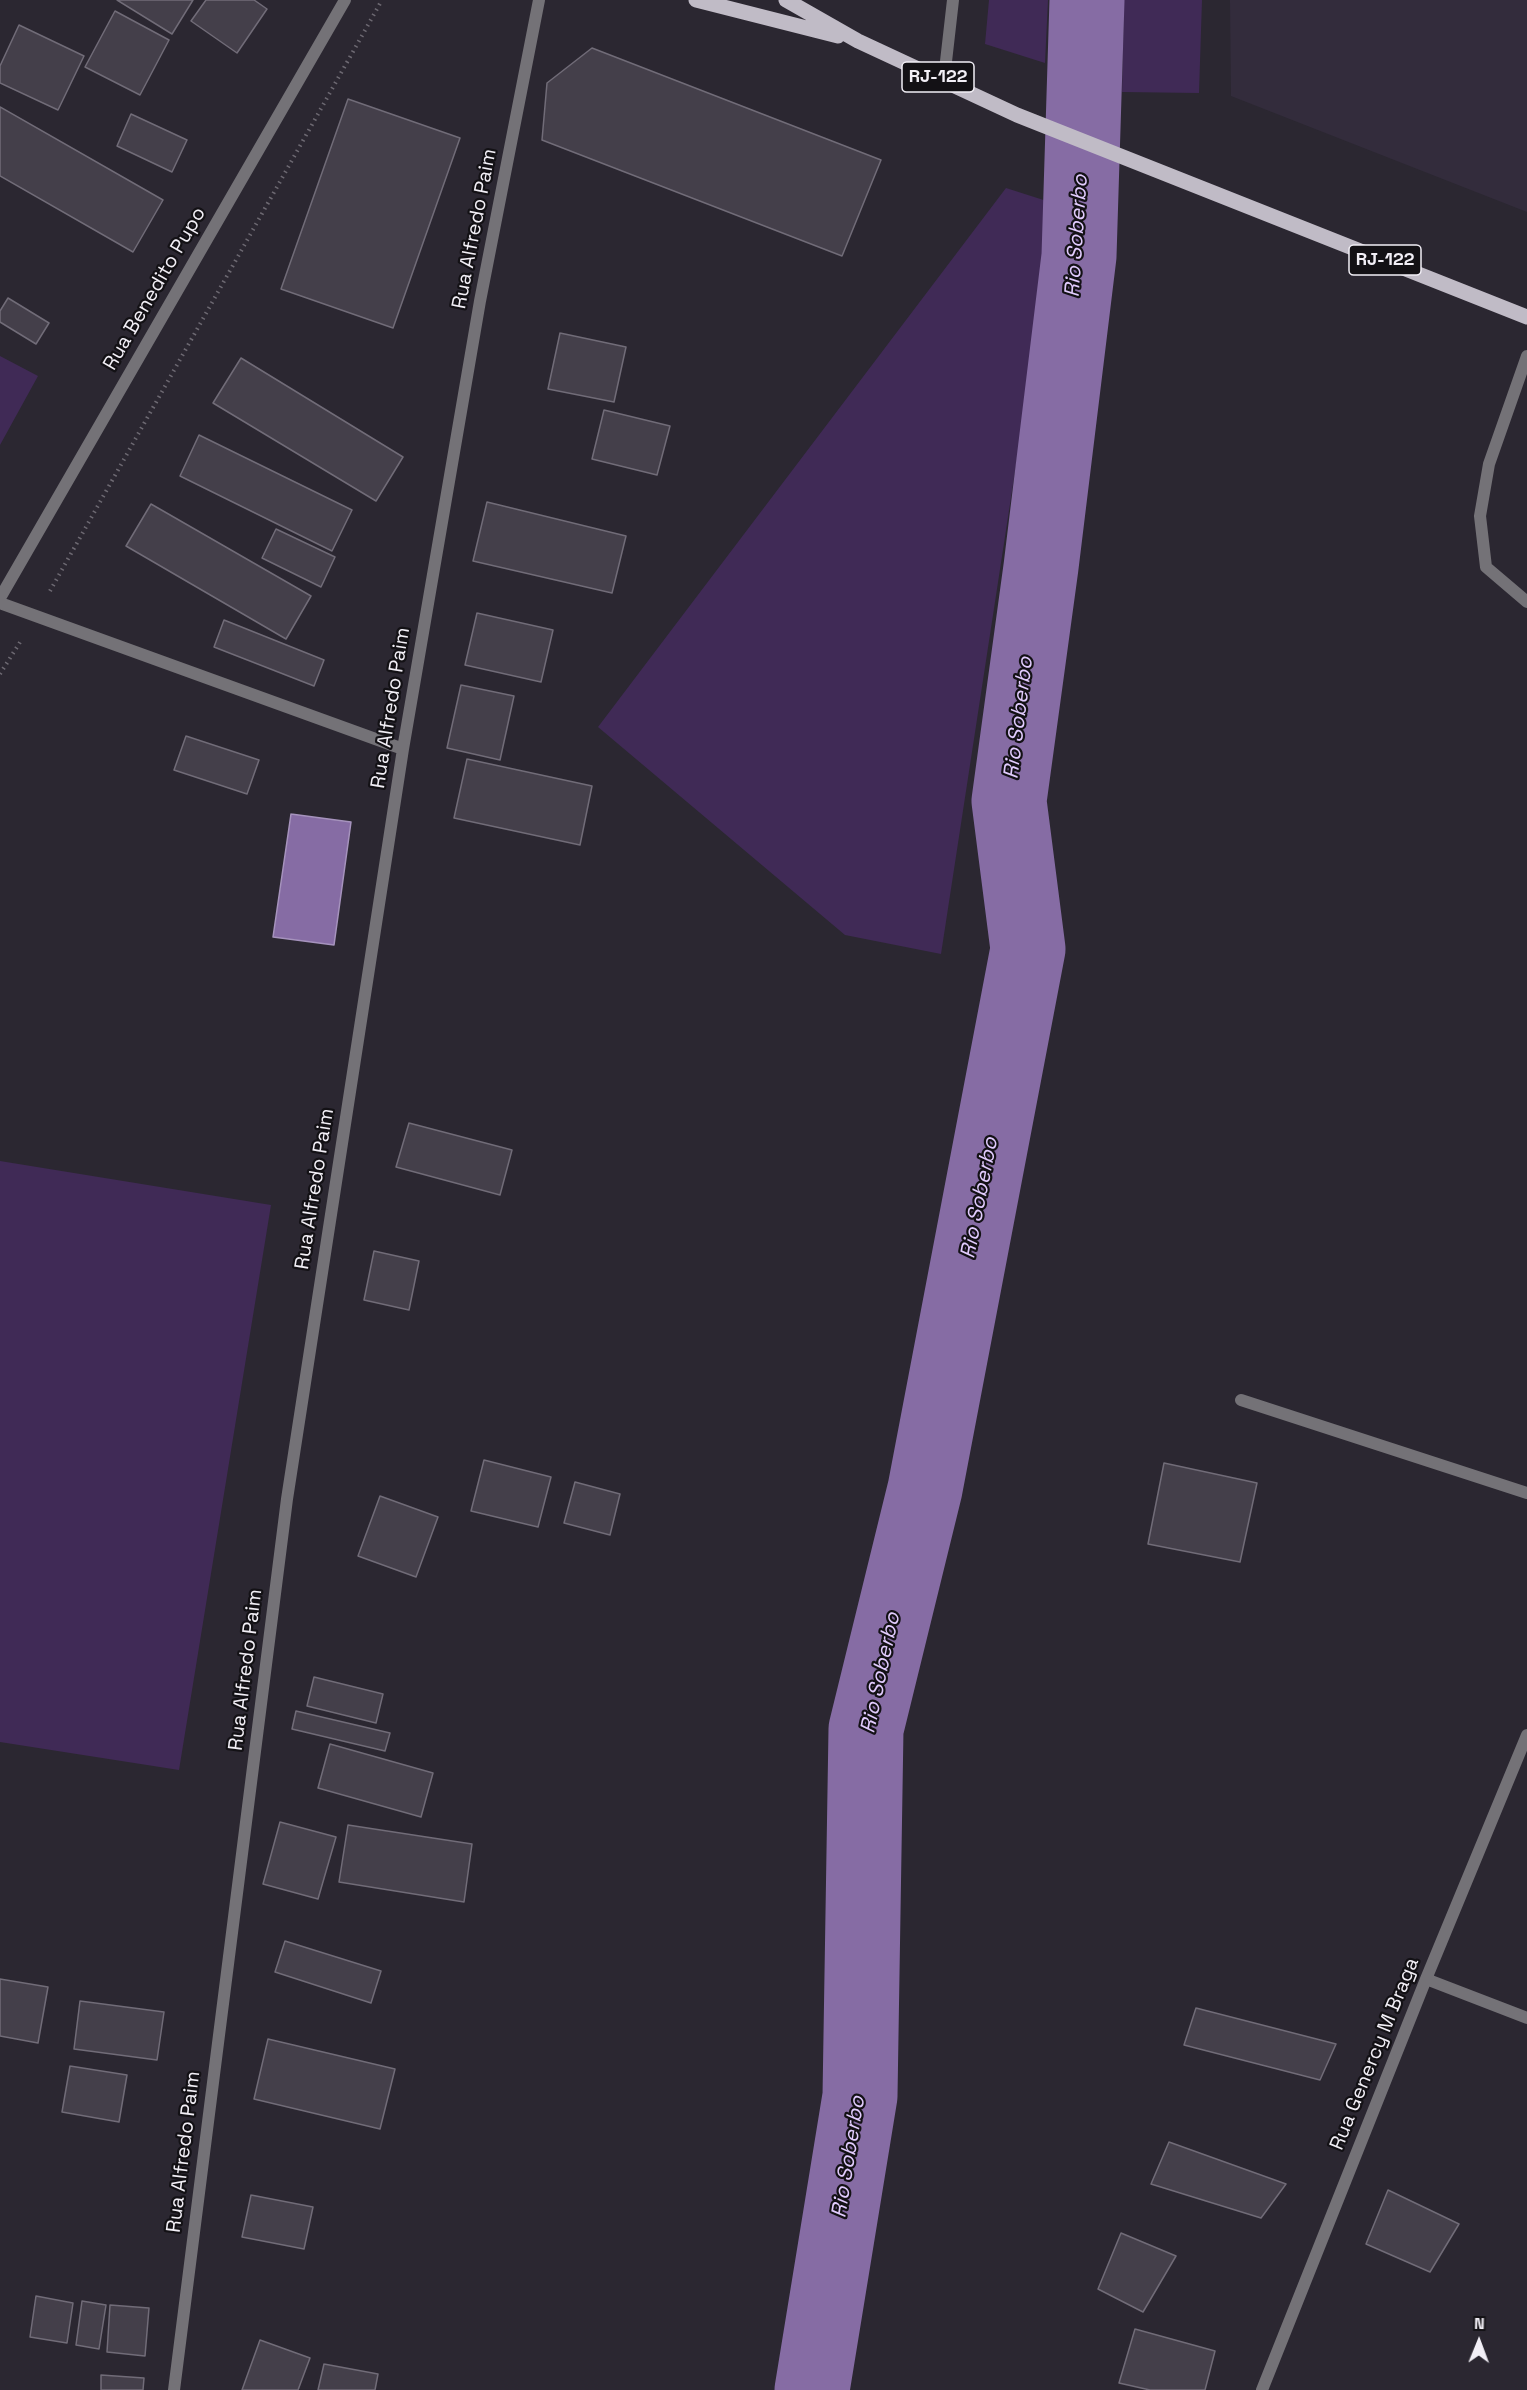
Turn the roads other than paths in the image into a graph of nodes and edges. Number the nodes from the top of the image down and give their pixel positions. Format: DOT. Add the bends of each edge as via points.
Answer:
graph roads {
  1 [pos="345,0"];
  2 [pos="539,0"];
  3 [pos="696,0"];
  4 [pos="786,0"];
  5 [pos="953,0"];
  6 [pos="858,41"];
  7 [pos="944,80"];
  8 [pos="1527,317"];
  9 [pos="1527,356"];
  10 [pos="0,598"];
  11 [pos="1527,602"];
  12 [pos="0,603"];
  13 [pos="403,749"];
  14 [pos="1241,1400"];
  15 [pos="1527,1493"];
  16 [pos="1527,1735"];
  17 [pos="1426,1979"];
  18 [pos="1527,2018"];
  19 [pos="174,2390"];
  20 [pos="1262,2390"];
  1 -- 10 [label="street, Rua Benedito Pupo"];
  2 -- 13 [label="street, Rua Alfredo Paim" via="480,301"];
  3 -- 6 [label="main road, RJ-122"];
  4 -- 6 [label="main road, RJ-122"];
  5 -- 7 [label="street"];
  6 -- 7 [label="main road, RJ-122"];
  7 -- 8 [label="main road, RJ-122" via="1017,115"];
  9 -- 11 [label="street" via="1489,464 1480,516 1486,567"];
  12 -- 13 [label="street"];
  13 -- 19 [label="street, Rua Alfredo Paim" via="287,1499"];
  14 -- 15 [label="street"];
  16 -- 17 [label="street, Rua Genercy M Braga"];
  17 -- 18 [label="street"];
  17 -- 20 [label="street, Rua Genercy M Braga"];
}
